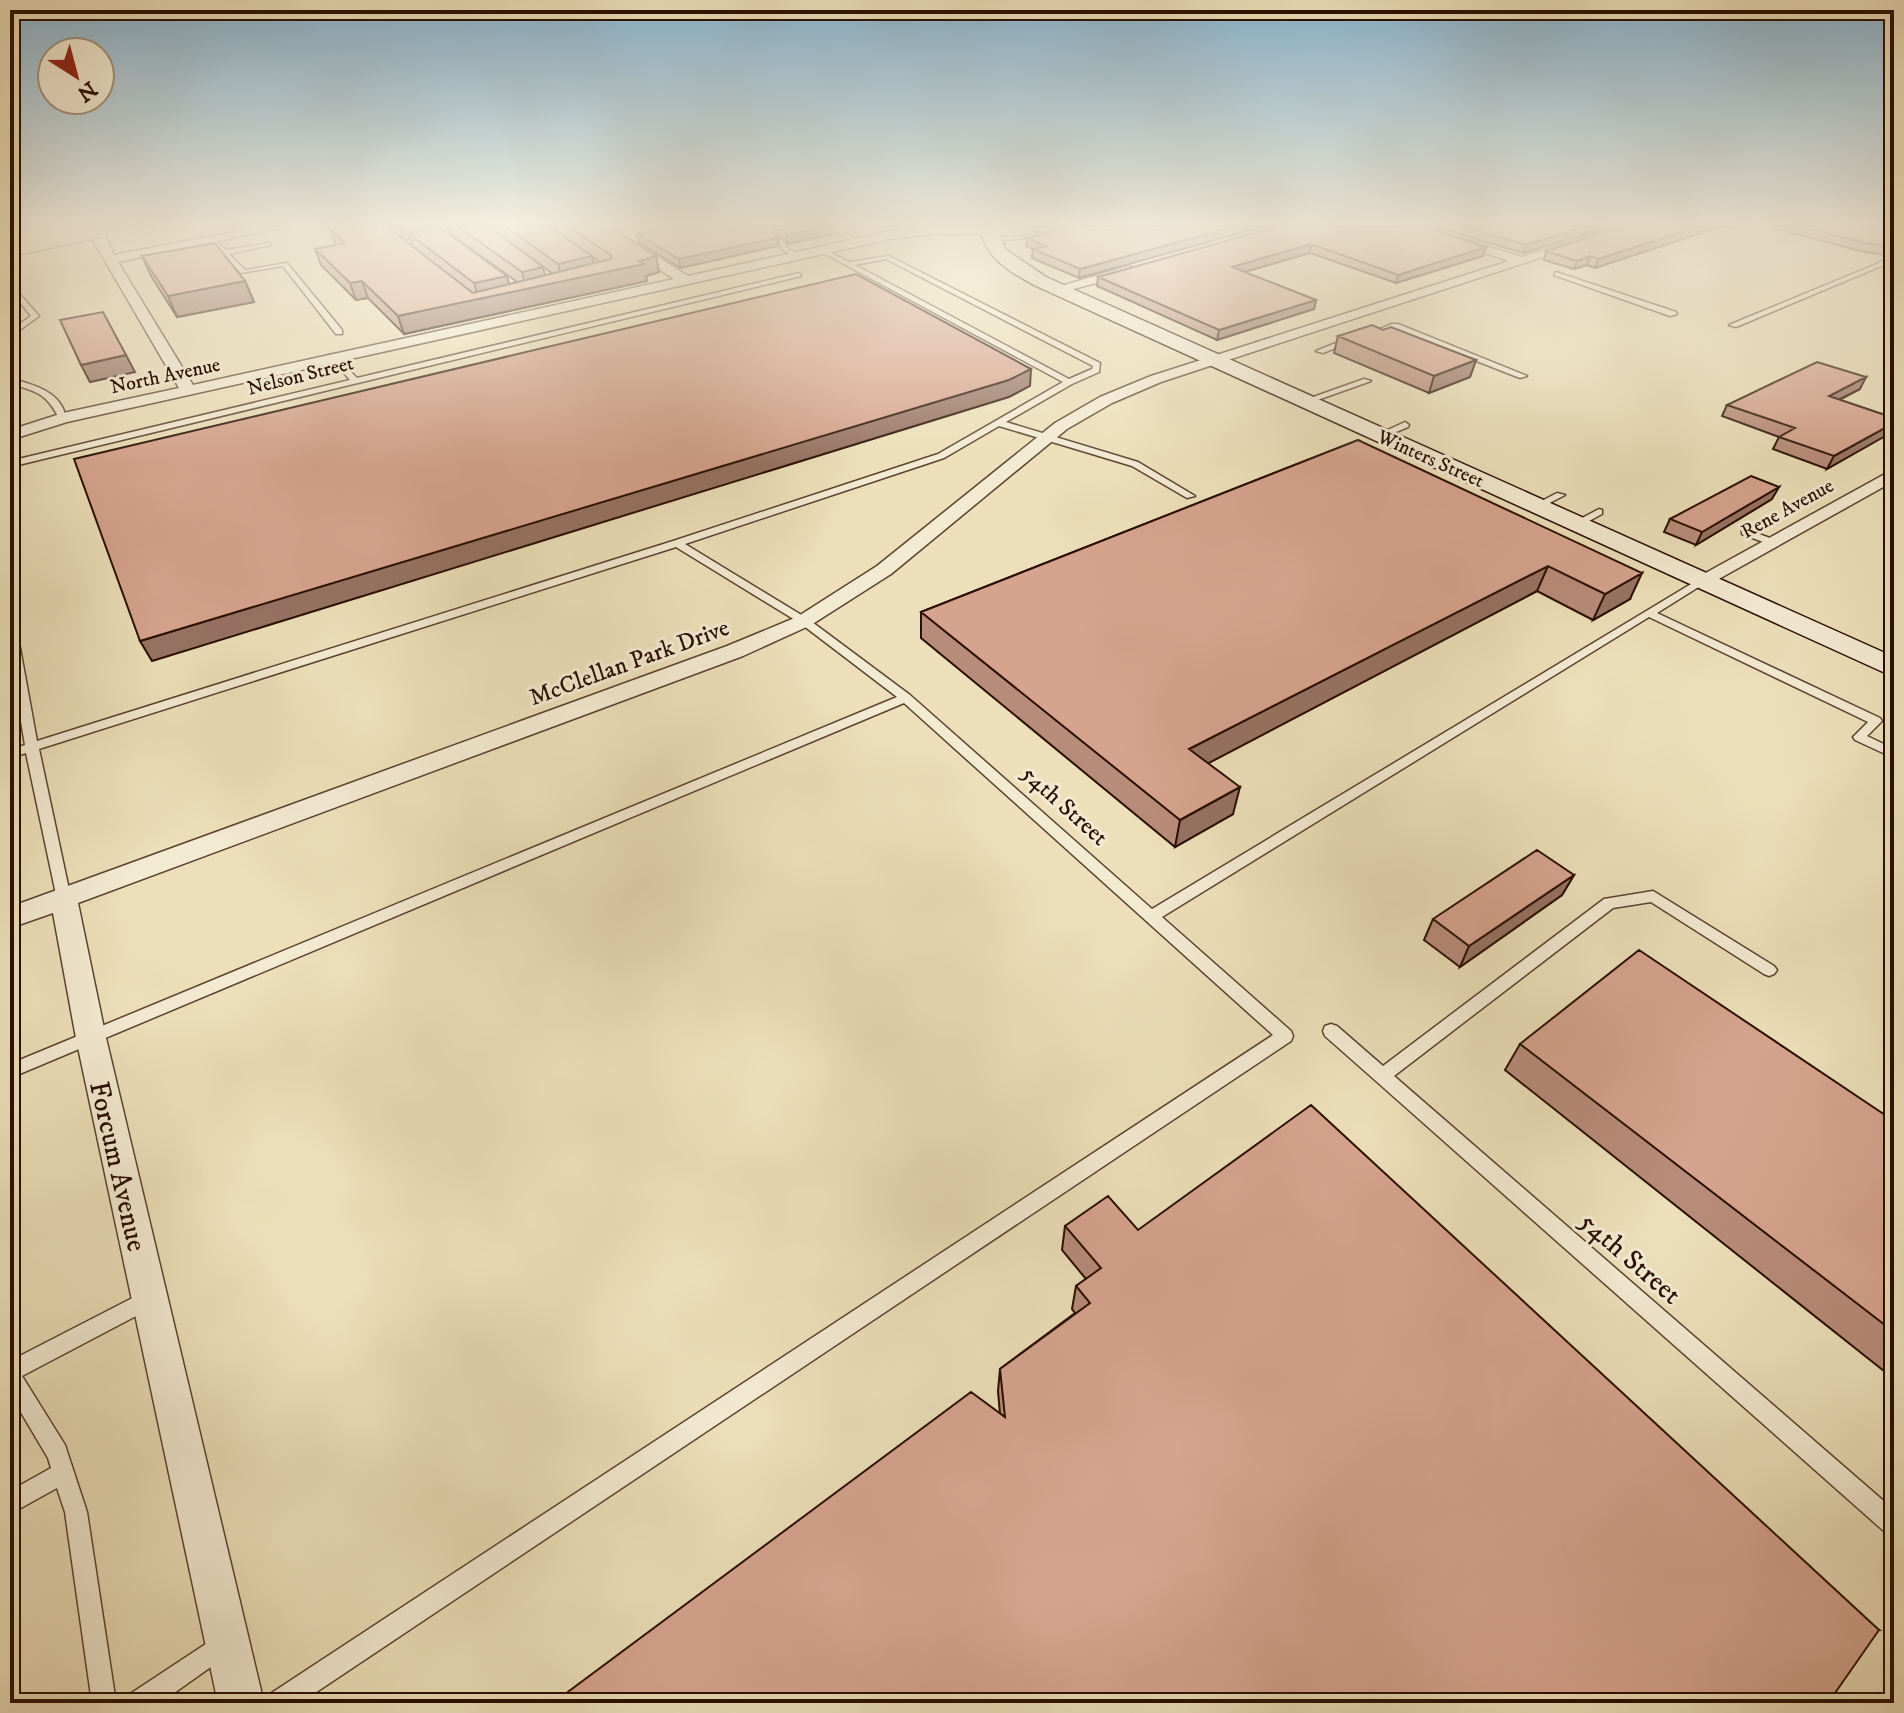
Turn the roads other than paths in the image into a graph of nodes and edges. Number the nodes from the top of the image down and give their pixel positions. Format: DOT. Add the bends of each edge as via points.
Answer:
graph roads {
  1 [pos="27,306"];
  2 [pos="138,306"];
  3 [pos="318,306"];
  4 [pos="569,306"];
  5 [pos="664,306"];
  6 [pos="927,306"];
  7 [pos="982,306"];
  8 [pos="1095,306"];
  9 [pos="1383,306"];
  10 [pos="1649,306"];
  11 [pos="1779,306"];
  12 [pos="1673,314"];
  13 [pos="1733,325"];
  14 [pos="339,332"];
  15 [pos="10,335"];
  16 [pos="1320,351"];
  17 [pos="335,358"];
  18 [pos="1215,360"];
  19 [pos="10,366"];
  20 [pos="1523,376"];
  21 [pos="354,380"];
  22 [pos="1367,381"];
  23 [pos="1069,382"];
  24 [pos="188,390"];
  25 [pos="1306,401"];
  26 [pos="63,418"];
  27 [pos="999,423"];
  28 [pos="1405,425"];
  29 [pos="10,435"];
  30 [pos="1381,435"];
  31 [pos="1048,436"];
  32 [pos="10,464"];
  33 [pos="1894,474"];
  34 [pos="1190,496"];
  35 [pos="1599,512"];
  36 [pos="1576,524"];
  37 [pos="1746,532"];
  38 [pos="1771,542"];
  39 [pos="677,543"];
  40 [pos="1701,581"];
  41 [pos="1649,613"];
  42 [pos="804,621"];
  43 [pos="10,626"];
  44 [pos="1894,668"];
  45 [pos="906,698"];
  46 [pos="32,746"];
  47 [pos="10,754"];
  48 [pos="1894,754"];
  49 [pos="64,899"];
  50 [pos="1151,917"];
  51 [pos="10,918"];
  52 [pos="1769,970"];
  53 [pos="1331,1031"];
  54 [pos="91,1038"];
  55 [pos="10,1071"];
  56 [pos="1382,1076"];
  57 [pos="149,1298"];
  58 [pos="10,1373"];
  59 [pos="63,1473"];
  60 [pos="10,1503"];
  61 [pos="1894,1525"];
  62 [pos="227,1642"];
  63 [pos="104,1703"];
  64 [pos="139,1703"];
  65 [pos="241,1703"];
  66 [pos="279,1703"];
  1 -- 15 [label="lane" via="35,316"];
  2 -- 24 [label="street"];
  3 -- 14 [label="lane"];
  4 -- 17 [label="street, North Avenue"];
  5 -- 21 [label="lane, Nelson Street"];
  6 -- 23 [label="lane"];
  7 -- 23 [label="lane" via="1097,365"];
  8 -- 18 [label="main road, Winters Street"];
  9 -- 18 [label="street, McClellan Park Drive"];
  10 -- 12 [label="lane"];
  11 -- 13 [label="lane"];
  16 -- 20 [label="lane" via="1395,326"];
  17 -- 21 [label="lane"];
  17 -- 24 [label="street, North Avenue"];
  18 -- 25 [label="main road, Winters Street"];
  18 -- 31 [label="street, McClellan Park Drive" via="1106,400"];
  19 -- 26 [label="lane" via="16,383 44,390"];
  21 -- 32 [label="lane, Nelson Street"];
  22 -- 25 [label="lane"];
  23 -- 27 [label="lane"];
  24 -- 26 [label="street, North Avenue"];
  25 -- 30 [label="main road, Winters Street"];
  26 -- 29 [label="street, North Avenue"];
  27 -- 31 [label="lane"];
  27 -- 39 [label="lane" via="941,456"];
  28 -- 30 [label="lane"];
  30 -- 36 [label="main road, Winters Street" via="1549,501"];
  31 -- 34 [label="lane" via="1135,464"];
  31 -- 42 [label="street, McClellan Park Drive" via="884,570"];
  33 -- 38 [label="street, Rene Avenue"];
  35 -- 36 [label="lane"];
  36 -- 40 [label="main road, Winters Street"];
  37 -- 38 [label="lane"];
  38 -- 40 [label="street, Rene Avenue"];
  39 -- 42 [label="lane, 54th Street"];
  39 -- 46 [label="lane"];
  40 -- 41 [label="lane"];
  40 -- 44 [label="main road, Winters Street"];
  41 -- 48 [label="lane" via="1876,721 1859,737"];
  41 -- 50 [label="lane"];
  42 -- 45 [label="lane, 54th Street"];
  42 -- 49 [label="street, McClellan Park Drive"];
  43 -- 46 [label="lane, Forcum Avenue"];
  45 -- 50 [label="lane, 54th Street"];
  45 -- 54 [label="lane"];
  46 -- 47 [label="lane"];
  46 -- 49 [label="lane, Forcum Avenue"];
  49 -- 51 [label="street, McClellan Park Drive"];
  49 -- 54 [label="street, Forcum Avenue"];
  50 -- 66 [label="lane, 54th Street" via="1285,1036"];
  52 -- 56 [label="lane" via="1653,896 1609,903"];
  53 -- 56 [label="lane, 54th Street"];
  54 -- 55 [label="lane"];
  54 -- 57 [label="street, Forcum Avenue"];
  56 -- 61 [label="lane, 54th Street"];
  57 -- 58 [label="lane"];
  57 -- 62 [label="street, Forcum Avenue"];
  58 -- 59 [label="lane" via="57,1453"];
  59 -- 60 [label="lane"];
  59 -- 63 [label="lane" via="76,1512"];
  62 -- 64 [label="lane"];
  62 -- 65 [label="street, Forcum Avenue"];
}
